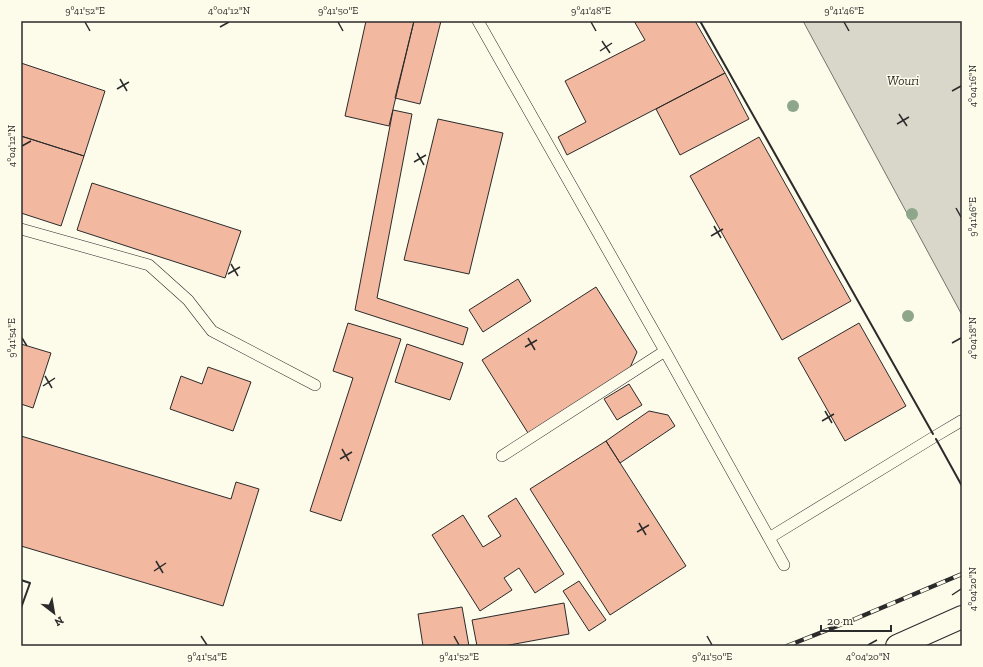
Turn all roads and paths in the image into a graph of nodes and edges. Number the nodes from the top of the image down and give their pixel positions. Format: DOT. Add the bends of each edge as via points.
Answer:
graph roads {
  1 [pos="478,21"];
  2 [pos="21,229"];
  3 [pos="665,351"];
  4 [pos="315,385"];
  5 [pos="962,422"];
  6 [pos="502,456"];
  7 [pos="769,538"];
  8 [pos="784,565"];
  9 [pos="962,617"];
  10 [pos="897,646"];
  1 -- 3 [label="lane"];
  2 -- 4 [label="lane" via="149,265 188,300 212,331"];
  3 -- 6 [label="lane"];
  3 -- 7 [label="lane"];
  5 -- 7 [label="lane"];
  7 -- 8 [label="lane"];
  9 -- 10 [label="highway"];
}
